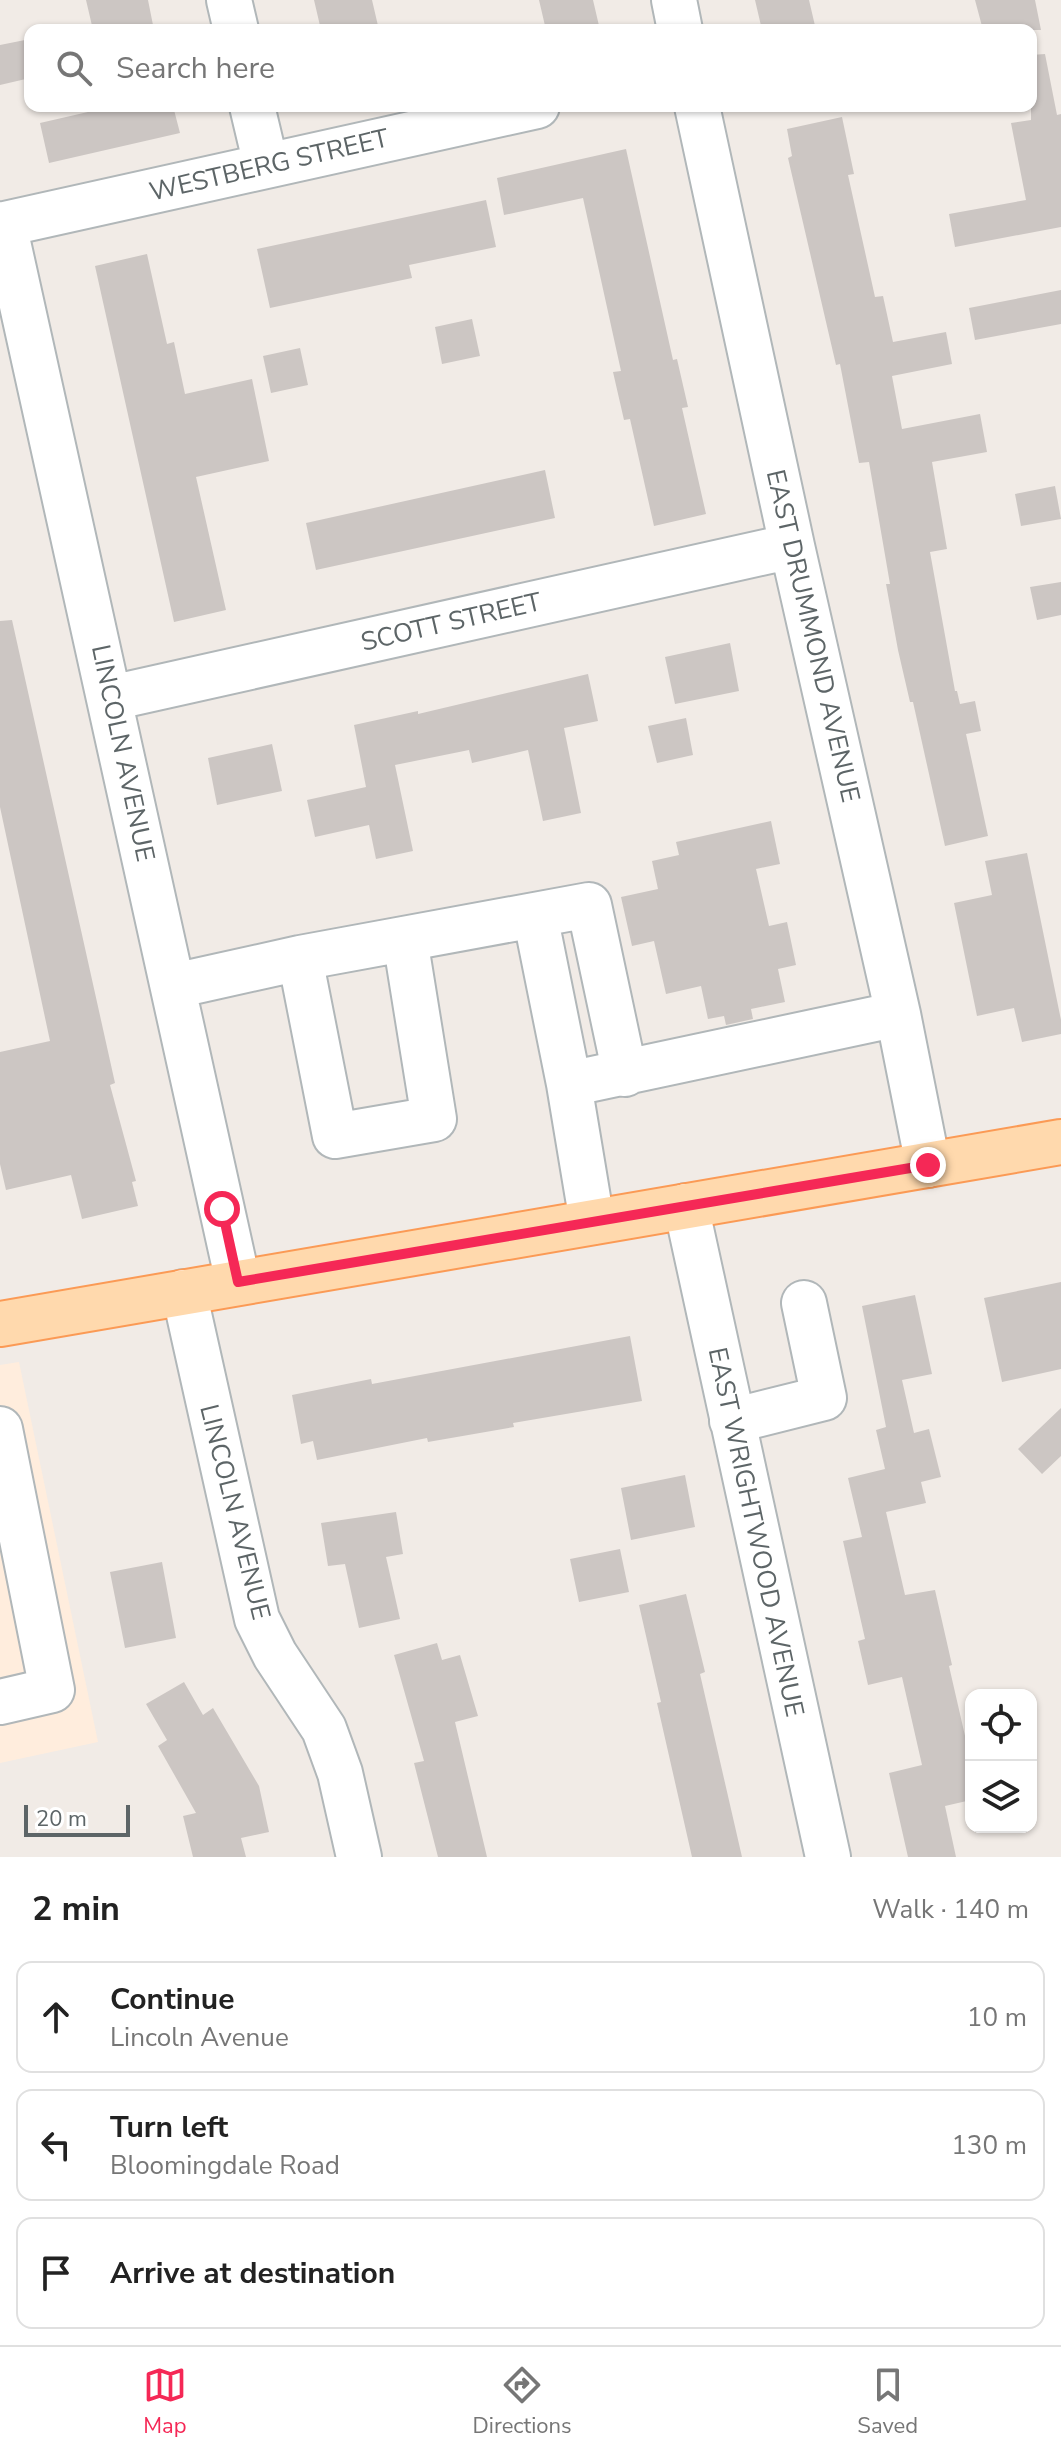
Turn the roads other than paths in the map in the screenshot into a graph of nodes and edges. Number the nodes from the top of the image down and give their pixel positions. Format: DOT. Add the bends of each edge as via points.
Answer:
graph roads {
  1 [pos="229,0"];
  2 [pos="674,0"];
  3 [pos="235,24"];
  4 [pos="679,24"];
  5 [pos="253,112"];
  6 [pos="509,112"];
  7 [pos="698,112"];
  8 [pos="266,165"];
  9 [pos="2,225"];
  10 [pos="792,546"];
  11 [pos="111,698"];
  12 [pos="535,915"];
  13 [pos="405,939"];
  14 [pos="300,958"];
  15 [pos="174,986"];
  16 [pos="898,1014"];
  17 [pos="625,1074"];
  18 [pos="569,1084"];
  19 [pos="1061,1142"];
  20 [pos="928,1165"];
  21 [pos="686,1206"];
  22 [pos="592,1222"];
  23 [pos="238,1282"];
  24 [pos="184,1292"];
  25 [pos="804,1303"];
  26 [pos="0,1324"];
  27 [pos="732,1421"];
  28 [pos="0,1429"];
  29 [pos="0,1702"];
  30 [pos="359,1857"];
  31 [pos="828,1857"];
  1 -- 3 [label="street"];
  2 -- 4 [label="street"];
  5 -- 8 [label="street"];
  6 -- 8 [label="street, WESTBERG STREET"];
  7 -- 10 [label="street, EAST DRUMMOND AVENUE"];
  8 -- 9 [label="street, WESTBERG STREET"];
  9 -- 11 [label="street, LINCOLN AVENUE"];
  10 -- 11 [label="street, SCOTT STREET"];
  10 -- 16 [label="street, EAST DRUMMOND AVENUE"];
  11 -- 15 [label="street, LINCOLN AVENUE"];
  12 -- 13 [label="street"];
  12 -- 17 [label="street" via="589,905"];
  12 -- 18 [label="street"];
  13 -- 14 [label="street"];
  13 -- 14 [label="street" via="434,1119 335,1136"];
  14 -- 15 [label="street"];
  15 -- 23 [label="street, LINCOLN AVENUE"];
  16 -- 17 [label="street"];
  16 -- 20 [label="street, EAST DRUMMOND AVENUE"];
  17 -- 18 [label="street"];
  18 -- 22 [label="street"];
  19 -- 20 [label="main road"];
  20 -- 21 [label="main road"];
  21 -- 22 [label="main road"];
  21 -- 27 [label="street, EAST WRIGHTWOOD AVENUE"];
  22 -- 23 [label="main road"];
  23 -- 24 [label="main road"];
  24 -- 26 [label="main road"];
  24 -- 30 [label="street, LINCOLN AVENUE" via="257,1619 324,1729"];
  25 -- 27 [label="street" via="824,1398"];
  27 -- 31 [label="street, EAST WRIGHTWOOD AVENUE"];
  28 -- 29 [label="street" via="52,1690"];
}
